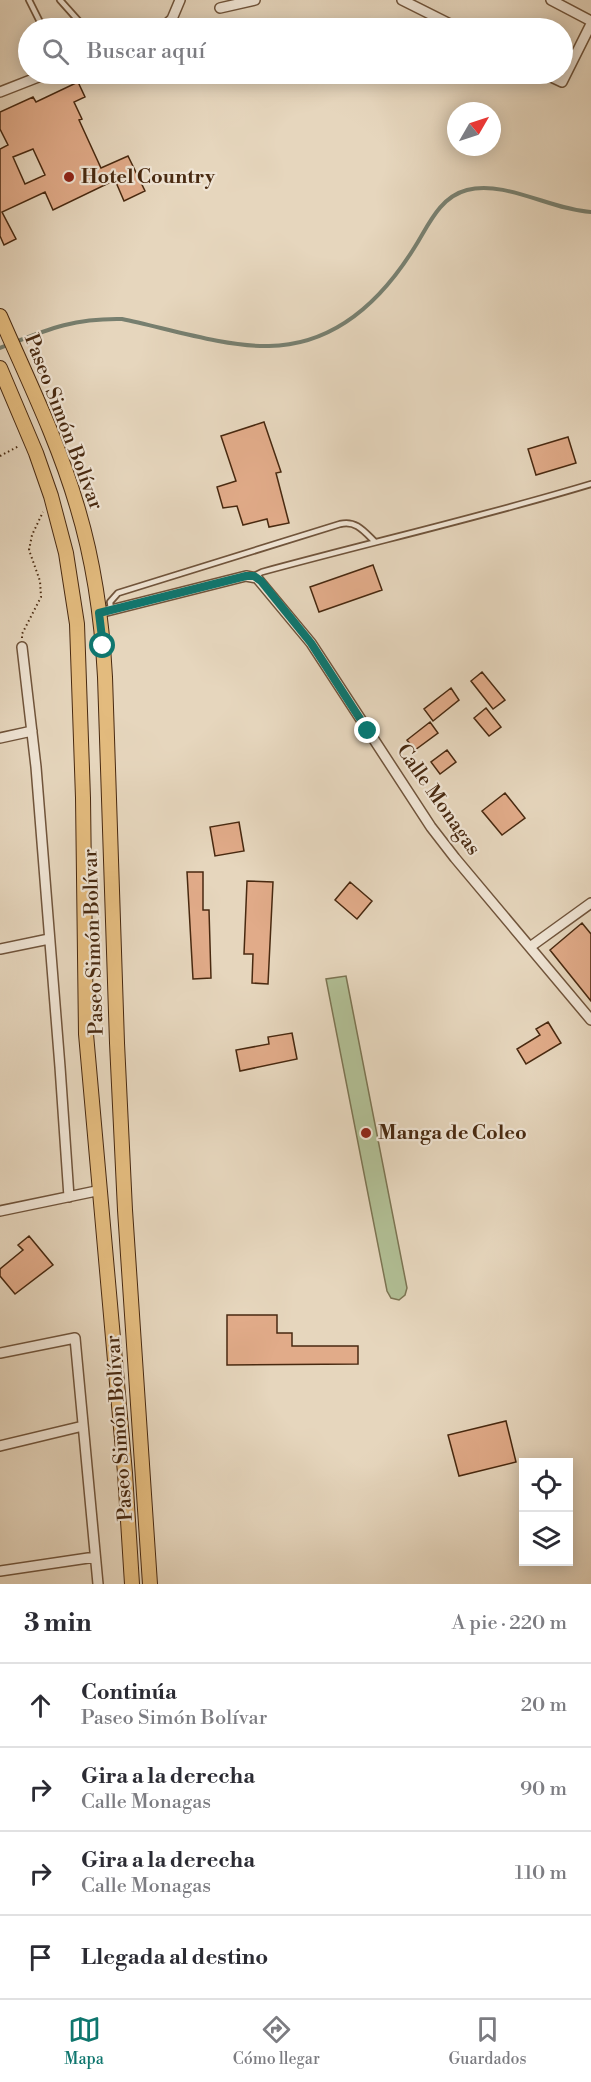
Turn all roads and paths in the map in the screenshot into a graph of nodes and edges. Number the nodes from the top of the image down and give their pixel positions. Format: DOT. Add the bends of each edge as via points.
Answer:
graph roads {
  1 [pos="29,0"];
  2 [pos="60,0"];
  3 [pos="180,0"];
  4 [pos="255,0"];
  5 [pos="402,0"];
  6 [pos="551,0"];
  7 [pos="220,8"];
  8 [pos="38,18"];
  9 [pos="76,18"];
  10 [pos="172,18"];
  11 [pos="438,18"];
  12 [pos="591,22"];
  13 [pos="573,59"];
  14 [pos="20,84"];
  15 [pos="0,92"];
  16 [pos="2,319"];
  17 [pos="1,369"];
  18 [pos="31,440"];
  19 [pos="0,456"];
  20 [pos="591,484"];
  21 [pos="51,496"];
  22 [pos="375,542"];
  23 [pos="254,576"];
  24 [pos="105,612"];
  25 [pos="22,647"];
  26 [pos="32,731"];
  27 [pos="0,738"];
  28 [pos="591,903"];
  29 [pos="49,939"];
  30 [pos="530,947"];
  31 [pos="0,949"];
  32 [pos="591,1020"];
  33 [pos="100,1190"];
  34 [pos="69,1197"];
  35 [pos="0,1211"];
  36 [pos="0,1353"];
  37 [pos="83,1426"];
  38 [pos="0,1446"];
  39 [pos="95,1557"];
  40 [pos="0,1571"];
  41 [pos="98,1584"];
  42 [pos="132,1584"];
  43 [pos="150,1584"];
  1 -- 8 [label="lane"];
  2 -- 9 [label="lane"];
  3 -- 10 [label="street"];
  4 -- 7 [label="street"];
  5 -- 11 [label="street"];
  6 -- 12 [label="street"];
  12 -- 13 [label="street"];
  14 -- 15 [label="street"];
  16 -- 24 [label="main road, Paseo Simón Bolívar" via="77,505"];
  17 -- 18 [label="main road, Paseo Simón Bolívar"];
  18 -- 19 [label="path"];
  18 -- 21 [label="main road, Paseo Simón Bolívar"];
  20 -- 22 [label="lane"];
  21 -- 25 [label="path" via="30,543 41,597 22,634"];
  21 -- 33 [label="main road, Paseo Simón Bolívar" via="66,553 77,624 85,996"];
  22 -- 23 [label="lane"];
  22 -- 24 [label="lane" via="357,525 340,524 118,593"];
  23 -- 24 [label="street"];
  23 -- 30 [label="street, Calle Monagas" via="311,643 431,826"];
  24 -- 43 [label="main road, Paseo Simón Bolívar" via="117,1043"];
  25 -- 26 [label="street, Paseo Simón Bolívar"];
  26 -- 27 [label="street"];
  26 -- 29 [label="street, Paseo Simón Bolívar"];
  28 -- 30 [label="street"];
  29 -- 31 [label="street"];
  29 -- 34 [label="street, Paseo Simón Bolívar"];
  30 -- 32 [label="street, Calle Monagas"];
  33 -- 34 [label="street"];
  33 -- 42 [label="main road, Paseo Simón Bolívar"];
  34 -- 35 [label="street"];
  36 -- 37 [label="street" via="75,1338"];
  37 -- 38 [label="street"];
  37 -- 39 [label="street"];
  39 -- 40 [label="street"];
  39 -- 41 [label="street"];
}
